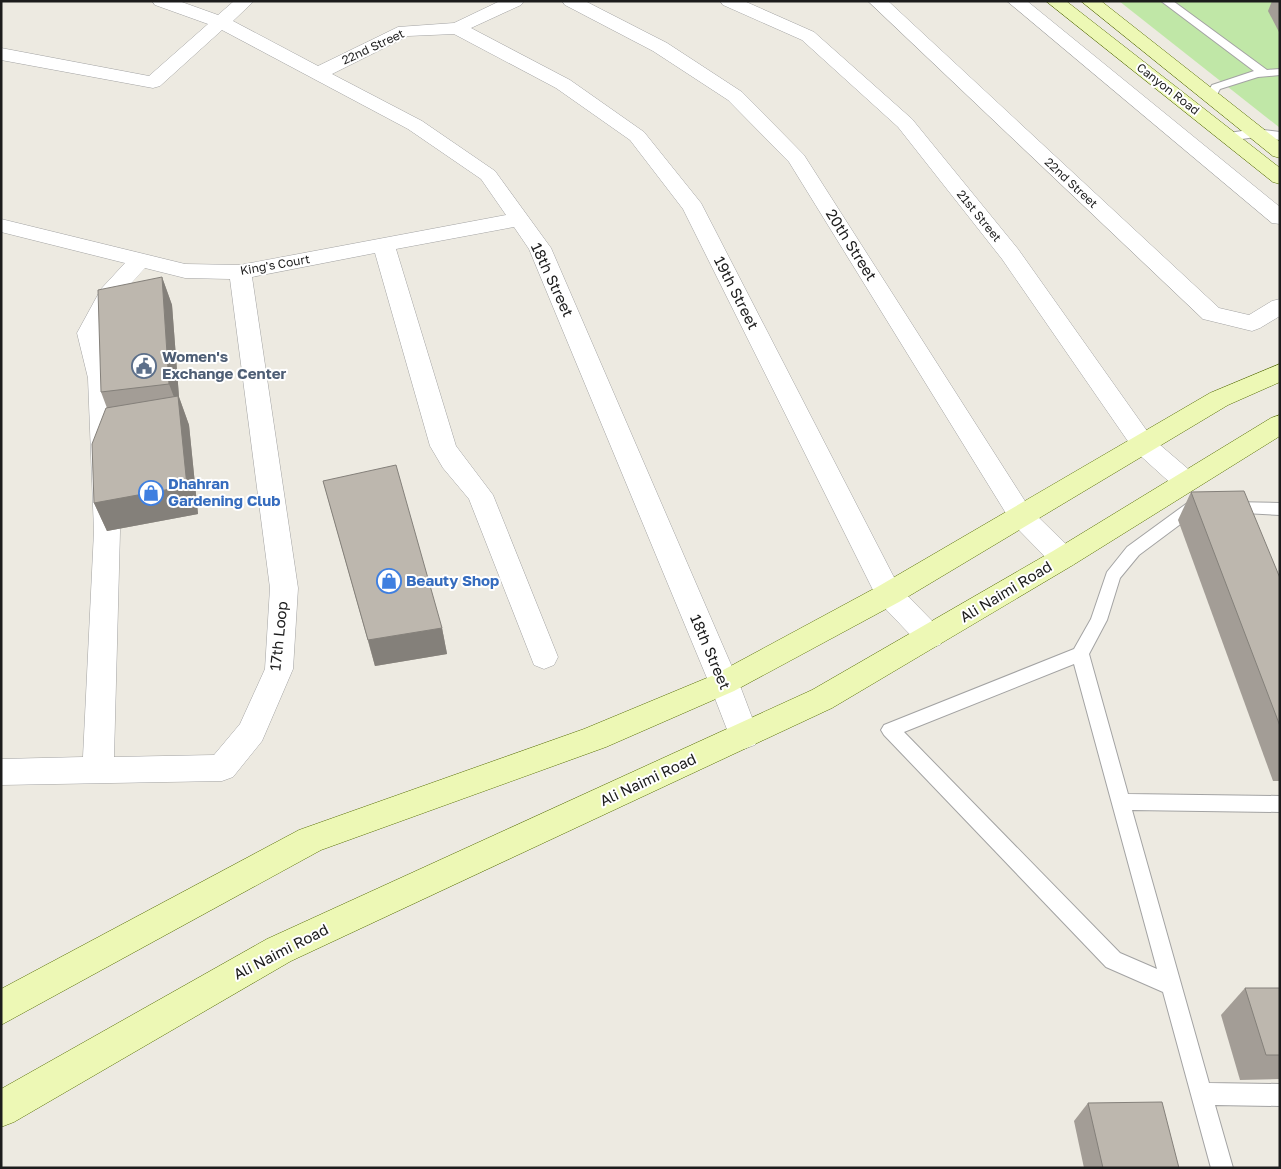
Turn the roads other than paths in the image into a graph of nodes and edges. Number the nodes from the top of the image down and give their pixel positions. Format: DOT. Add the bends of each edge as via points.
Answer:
graph roads {
  1 [pos="161,1"];
  2 [pos="245,1"];
  3 [pos="515,1"];
  4 [pos="570,1"];
  5 [pos="729,1"];
  6 [pos="877,1"];
  7 [pos="1016,1"];
  8 [pos="1055,1"];
  9 [pos="1090,1"];
  10 [pos="1166,1"];
  11 [pos="222,24"];
  12 [pos="457,28"];
  13 [pos="1,54"];
  14 [pos="1280,72"];
  15 [pos="317,74"];
  16 [pos="1265,74"];
  17 [pos="1210,98"];
  18 [pos="1255,132"];
  19 [pos="1280,136"];
  20 [pos="1229,137"];
  21 [pos="1280,152"];
  22 [pos="1280,178"];
  23 [pos="1280,218"];
  24 [pos="520,219"];
  25 [pos="12,228"];
  26 [pos="384,245"];
  27 [pos="1,247"];
  28 [pos="140,260"];
  29 [pos="240,272"];
  30 [pos="1280,306"];
  31 [pos="1280,372"];
  32 [pos="1280,424"];
  33 [pos="1143,444"];
  34 [pos="1185,481"];
  35 [pos="1280,509"];
  36 [pos="1021,516"];
  37 [pos="1063,558"];
  38 [pos="889,594"];
  39 [pos="930,637"];
  40 [pos="1080,654"];
  41 [pos="544,657"];
  42 [pos="724,683"];
  43 [pos="744,736"];
  44 [pos="98,770"];
  45 [pos="1,772"];
  46 [pos="1120,802"];
  47 [pos="1280,804"];
  48 [pos="1171,985"];
  49 [pos="1,1008"];
  50 [pos="1201,1094"];
  51 [pos="1280,1095"];
  52 [pos="1,1109"];
  53 [pos="1222,1168"];
  1 -- 11 [label="street, 18th Street"];
  2 -- 11 [label="street"];
  3 -- 12 [label="street, 22nd Street"];
  4 -- 36 [label="street, 20th Street" via="660,47 735,96 797,159"];
  5 -- 33 [label="street, 21st Street" via="808,36 905,123 1010,254"];
  6 -- 30 [label="street, 22nd Street" via="1211,314 1252,323"];
  7 -- 23 [label="street"];
  8 -- 20 [label="main road, Canyon Road"];
  9 -- 17 [label="main road, Canyon Road"];
  10 -- 16 [label="lane"];
  11 -- 13 [label="street" via="153,82"];
  11 -- 15 [label="street, 18th Street"];
  12 -- 15 [label="street, 22nd Street" via="404,30"];
  12 -- 38 [label="street, 19th Street" via="563,84 636,136 693,208"];
  14 -- 16 [label="lane"];
  15 -- 24 [label="street, 18th Street" via="415,126 488,175"];
  16 -- 17 [label="lane" via="1216,87"];
  17 -- 18 [label="main road, Canyon Road"];
  18 -- 19 [label="lane"];
  18 -- 20 [label="lane"];
  18 -- 21 [label="main road, Canyon Road"];
  20 -- 22 [label="main road, Canyon Road"];
  24 -- 26 [label="street, King's Court"];
  24 -- 42 [label="street, 18th Street" via="540,248"];
  25 -- 27 [label="street"];
  25 -- 28 [label="street, King's Court"];
  26 -- 29 [label="street, King's Court"];
  26 -- 41 [label="street" via="443,446 480,495"];
  28 -- 29 [label="street, King's Court" via="185,270"];
  28 -- 44 [label="street" via="109,294 89,333 100,378 107,531"];
  29 -- 44 [label="street, 17th Loop" via="284,588 279,669 250,732 222,768"];
  31 -- 33 [label="main road" via="1220,399"];
  32 -- 34 [label="main road, Ali Naimi Road"];
  33 -- 34 [label="street, 21st Street"];
  33 -- 36 [label="main road"];
  34 -- 37 [label="main road, Ali Naimi Road"];
  35 -- 40 [label="lane" via="1191,508 1132,552 1113,576 1099,620"];
  36 -- 37 [label="street, 20th Street"];
  36 -- 38 [label="main road"];
  37 -- 39 [label="main road, Ali Naimi Road"];
  38 -- 39 [label="street, 19th Street"];
  38 -- 42 [label="main road"];
  39 -- 43 [label="main road, Ali Naimi Road" via="822,698"];
  40 -- 46 [label="lane"];
  40 -- 48 [label="lane" via="890,730 1113,960"];
  42 -- 43 [label="street, 18th Street"];
  42 -- 49 [label="main road" via="595,738 310,840"];
  43 -- 52 [label="main road, Ali Naimi Road" via="279,950"];
  44 -- 45 [label="street, 17th Loop"];
  46 -- 47 [label="lane"];
  46 -- 48 [label="lane"];
  48 -- 50 [label="lane"];
  50 -- 51 [label="lane"];
  50 -- 53 [label="lane"];
}
